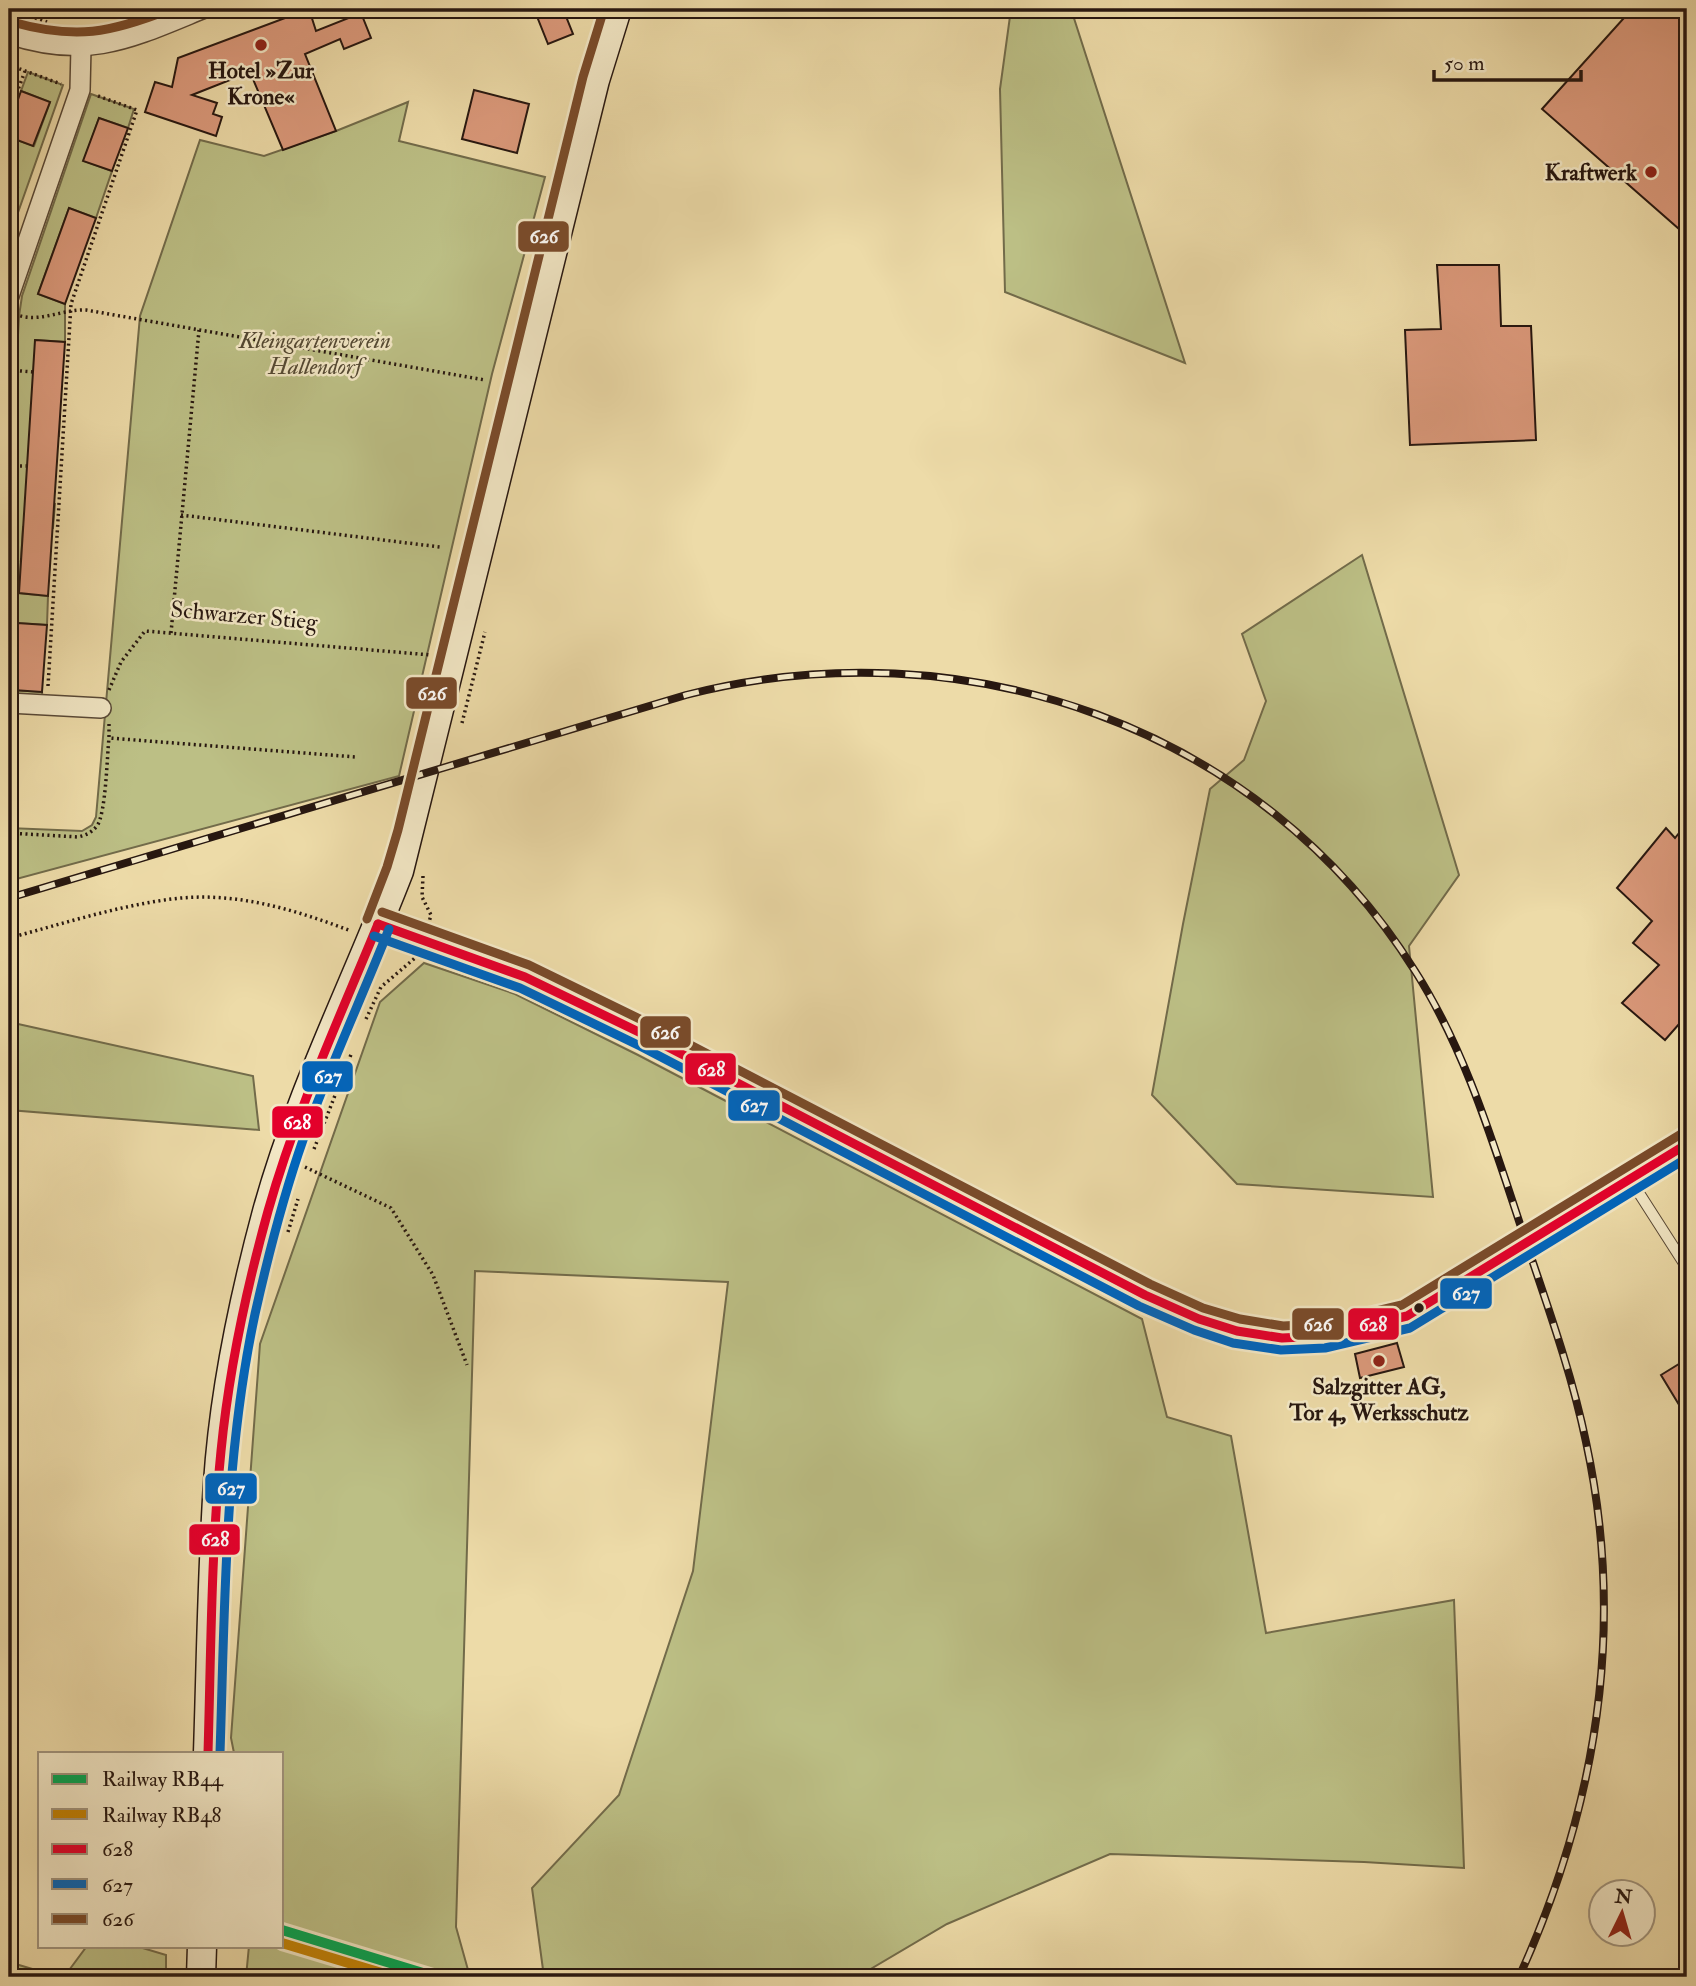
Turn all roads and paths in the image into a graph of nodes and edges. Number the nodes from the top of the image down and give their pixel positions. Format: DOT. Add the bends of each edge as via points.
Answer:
graph roads {
  1 [pos="9,9"];
  2 [pos="202,9"];
  3 [pos="617,9"];
  4 [pos="48,22"];
  5 [pos="9,34"];
  6 [pos="81,47"];
  7 [pos="9,65"];
  8 [pos="25,71"];
  9 [pos="80,87"];
  10 [pos="9,114"];
  11 [pos="9,296"];
  12 [pos="71,309"];
  13 [pos="9,310"];
  14 [pos="200,330"];
  15 [pos="9,370"];
  16 [pos="33,372"];
  17 [pos="485,380"];
  18 [pos="9,466"];
  19 [pos="27,467"];
  20 [pos="181,515"];
  21 [pos="440,547"];
  22 [pos="9,559"];
  23 [pos="21,560"];
  24 [pos="171,633"];
  25 [pos="9,655"];
  26 [pos="15,656"];
  27 [pos="453,657"];
  28 [pos="9,703"];
  29 [pos="46,705"];
  30 [pos="101,708"];
  31 [pos="108,738"];
  32 [pos="356,757"];
  33 [pos="9,832"];
  34 [pos="375,932"];
  35 [pos="9,938"];
  36 [pos="422,941"];
  37 [pos="408,955"];
  38 [pos="414,960"];
  39 [pos="363,1023"];
  40 [pos="355,1044"];
  41 [pos="1687,1144"];
  42 [pos="312,1155"];
  43 [pos="284,1159"];
  44 [pos="1630,1179"];
  45 [pos="299,1194"];
  46 [pos="288,1235"];
  47 [pos="1687,1268"];
  48 [pos="1377,1324"];
  49 [pos="467,1365"];
  50 [pos="208,1752"];
  51 [pos="202,1948"];
  52 [pos="201,1977"];
  1 -- 4 [label="path"];
  2 -- 6 [label="street" via="131,38"];
  3 -- 27 [label="street" via="595,80"];
  5 -- 6 [label="street" via="36,43"];
  6 -- 9 [label="street"];
  7 -- 8 [label="path"];
  8 -- 9 [label="path"];
  8 -- 10 [label="path"];
  9 -- 11 [label="street"];
  9 -- 12 [label="path" via="137,110"];
  12 -- 13 [label="path" via="38,317"];
  12 -- 14 [label="path"];
  12 -- 29 [label="path"];
  14 -- 17 [label="path"];
  14 -- 20 [label="path"];
  15 -- 16 [label="path"];
  18 -- 19 [label="path"];
  20 -- 21 [label="path"];
  20 -- 24 [label="path"];
  22 -- 23 [label="path"];
  24 -- 27 [label="path, Schwarzer Stieg"];
  24 -- 30 [label="path, Schwarzer Stieg" via="145,631 121,662"];
  25 -- 26 [label="path"];
  27 -- 34 [label="street" via="410,833"];
  28 -- 29 [label="street"];
  29 -- 30 [label="street"];
  30 -- 31 [label="path" via="109,715"];
  31 -- 32 [label="path"];
  31 -- 33 [label="path" via="99,824 78,837"];
  34 -- 35 [label="path" via="275,905 203,898 134,906"];
  34 -- 36 [label="street"];
  34 -- 43 [label="street" via="310,1084"];
  36 -- 38 [label="path"];
  36 -- 48 [label="street" via="525,977 645,1035 1199,1320 1282,1338 1323,1336"];
  37 -- 38 [label="path"];
  38 -- 39 [label="path" via="381,987"];
  40 -- 42 [label="path"];
  41 -- 44 [label="lane"];
  43 -- 49 [label="path" via="391,1208 433,1275"];
  43 -- 50 [label="street" via="251,1273 230,1378 218,1482"];
  44 -- 47 [label="lane"];
  44 -- 48 [label="lane, bridge" via="1407,1316"];
  45 -- 46 [label="path"];
  51 -- 52 [label="street"];
}
